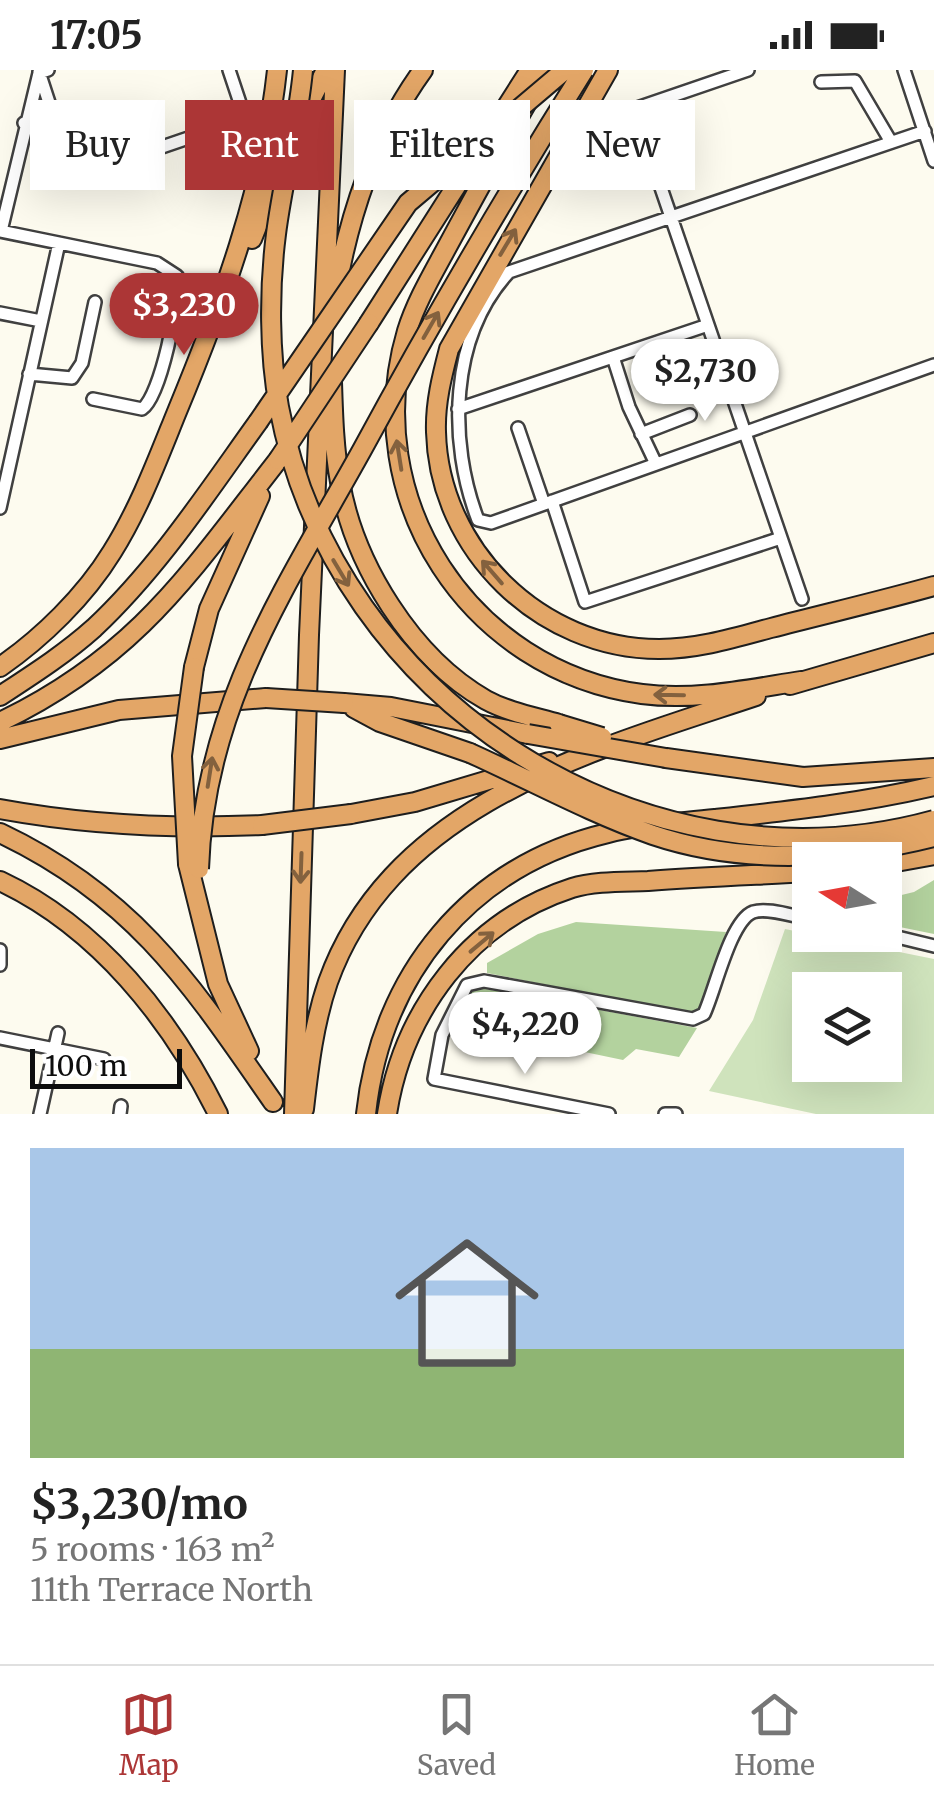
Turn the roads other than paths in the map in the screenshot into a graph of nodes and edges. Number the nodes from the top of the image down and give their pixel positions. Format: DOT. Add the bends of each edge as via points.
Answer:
graph roads {
  1 [pos="229,70"];
  2 [pos="278,70"];
  3 [pos="303,70"];
  4 [pos="326,70"];
  5 [pos="335,70"];
  6 [pos="422,70"];
  7 [pos="530,70"];
  8 [pos="546,70"];
  9 [pos="565,70"];
  10 [pos="584,70"];
  11 [pos="608,70"];
  12 [pos="748,70"];
  13 [pos="904,70"];
  14 [pos="42,71"];
  15 [pos="821,82"];
  16 [pos="50,100"];
  17 [pos="24,123"];
  18 [pos="30,124"];
  19 [pos="925,130"];
  20 [pos="891,142"];
  21 [pos="165,145"];
  22 [pos="934,161"];
  23 [pos="670,216"];
  24 [pos="1,231"];
  25 [pos="59,243"];
  26 [pos="94,302"];
  27 [pos="332,312"];
  28 [pos="0,313"];
  29 [pos="41,322"];
  30 [pos="708,324"];
  31 [pos="212,328"];
  32 [pos="324,351"];
  33 [pos="614,357"];
  34 [pos="934,365"];
  35 [pos="29,374"];
  36 [pos="93,399"];
  37 [pos="458,410"];
  38 [pos="690,415"];
  39 [pos="518,428"];
  40 [pos="744,432"];
  41 [pos="641,434"];
  42 [pos="6,447"];
  43 [pos="278,460"];
  44 [pos="656,464"];
  45 [pos="548,502"];
  46 [pos="0,508"];
  47 [pos="781,538"];
  48 [pos="934,586"];
  49 [pos="802,599"];
  50 [pos="934,642"];
  51 [pos="0,666"];
  52 [pos="801,681"];
  53 [pos="0,696"];
  54 [pos="344,703"];
  55 [pos="0,722"];
  56 [pos="0,739"];
  57 [pos="593,752"];
  58 [pos="666,758"];
  59 [pos="934,768"];
  60 [pos="934,786"];
  61 [pos="0,808"];
  62 [pos="934,820"];
  63 [pos="0,833"];
  64 [pos="934,836"];
  65 [pos="934,854"];
  66 [pos="902,861"];
  67 [pos="792,873"];
  68 [pos="0,881"];
  69 [pos="792,916"];
  70 [pos="199,918"];
  71 [pos="902,938"];
  72 [pos="934,946"];
  73 [pos="0,950"];
  74 [pos="0,965"];
  75 [pos="58,1033"];
  76 [pos="0,1038"];
  77 [pos="54,1049"];
  78 [pos="104,1059"];
  79 [pos="276,1108"];
  80 [pos="541,1108"];
  81 [pos="40,1114"];
  82 [pos="218,1114"];
  83 [pos="294,1114"];
  84 [pos="303,1114"];
  85 [pos="366,1114"];
  86 [pos="387,1114"];
  87 [pos="609,1114"];
  88 [pos="665,1114"];
  89 [pos="676,1114"];
  1 -- 21 [label="street" via="241,106 232,126"];
  2 -- 31 [label="highway" via="258,182"];
  3 -- 62 [label="highway, one-way, bridge" via="275,245 279,406 312,516 338,571 393,647 509,751 624,809 708,829 790,837 884,832"];
  4 -- 31 [label="highway"];
  5 -- 32 [label="highway"];
  6 -- 27 [label="highway" via="362,187"];
  7 -- 43 [label="highway, bridge"];
  52 -- 8 [label="highway, one-way" via="672,696 615,690 556,670 481,619 441,570 414,518 396,436 407,330 495,154"];
  9 -- 53 [label="highway, bridge" via="408,203 182,528 109,613"];
  70 -- 10 [label="highway, one-way, bridge" via="212,756 241,672 420,343"];
  48 -- 11 [label="highway, one-way" via="710,644 627,646 568,631 525,604 470,544 446,492 436,412 449,349"];
  12 -- 23 [label="street" via="634,109"];
  13 -- 19 [label="street"];
  14 -- 16 [label="street"];
  14 -- 17 [label="street"];
  15 -- 20 [label="street" via="855,81"];
  17 -- 18 [label="street"];
  17 -- 24 [label="street"];
  19 -- 20 [label="street"];
  19 -- 22 [label="street"];
  20 -- 23 [label="street"];
  23 -- 30 [label="street"];
  23 -- 37 [label="street" via="510,272 470,346"];
  24 -- 25 [label="street"];
  25 -- 29 [label="street"];
  25 -- 36 [label="street" via="157,263 174,272 178,287 158,388 146,408"];
  26 -- 35 [label="street" via="82,362 72,378"];
  27 -- 32 [label="highway"];
  27 -- 58 [label="highway, bridge" via="340,482 356,538 393,608 431,656 486,700"];
  28 -- 29 [label="street"];
  29 -- 35 [label="street"];
  30 -- 33 [label="street"];
  30 -- 40 [label="street"];
  31 -- 51 [label="highway" via="143,495 110,556 54,622"];
  32 -- 83 [label="highway, one-way"];
  33 -- 37 [label="street"];
  33 -- 41 [label="street"];
  34 -- 40 [label="street"];
  35 -- 42 [label="street"];
  37 -- 45 [label="street" via="466,488 478,520 491,523"];
  38 -- 41 [label="street"];
  39 -- 45 [label="street"];
  40 -- 44 [label="street"];
  40 -- 47 [label="street"];
  41 -- 44 [label="street"];
  42 -- 46 [label="street"];
  43 -- 55 [label="highway" via="140,631 81,677"];
  43 -- 70 [label="highway, bridge" via="222,577 194,667 182,756 188,864"];
  44 -- 45 [label="street"];
  45 -- 47 [label="street" via="583,599"];
  47 -- 49 [label="street"];
  50 -- 52 [label="highway"];
  52 -- 57 [label="highway"];
  54 -- 56 [label="highway, bridge" via="266,698 120,710"];
  54 -- 58 [label="highway, bridge"];
  54 -- 64 [label="highway, bridge" via="653,835 719,850 846,853"];
  57 -- 61 [label="highway, bridge" via="415,802 262,825 160,827"];
  57 -- 84 [label="highway" via="454,821 385,884 329,980 311,1046"];
  58 -- 59 [label="highway" via="803,777"];
  60 -- 85 [label="highway" via="846,804 608,833 507,876 438,936 402,985 384,1024"];
  63 -- 79 [label="highway" via="66,868 118,908 190,980"];
  65 -- 66 [label="highway"];
  86 -- 67 [label="highway, one-way" via="427,998 512,917 574,887"];
  68 -- 82 [label="highway" via="50,910 114,964 171,1030"];
  69 -- 80 [label="street" via="758,910 746,918 704,1014 694,1019 475,980 452,1008 434,1079"];
  70 -- 79 [label="highway" via="218,984"];
  71 -- 72 [label="street"];
  73 -- 74 [label="street"];
  75 -- 77 [label="street"];
  76 -- 77 [label="street"];
  77 -- 78 [label="street"];
  77 -- 81 [label="street"];
  80 -- 87 [label="street"];
  88 -- 89 [label="street"];
}
